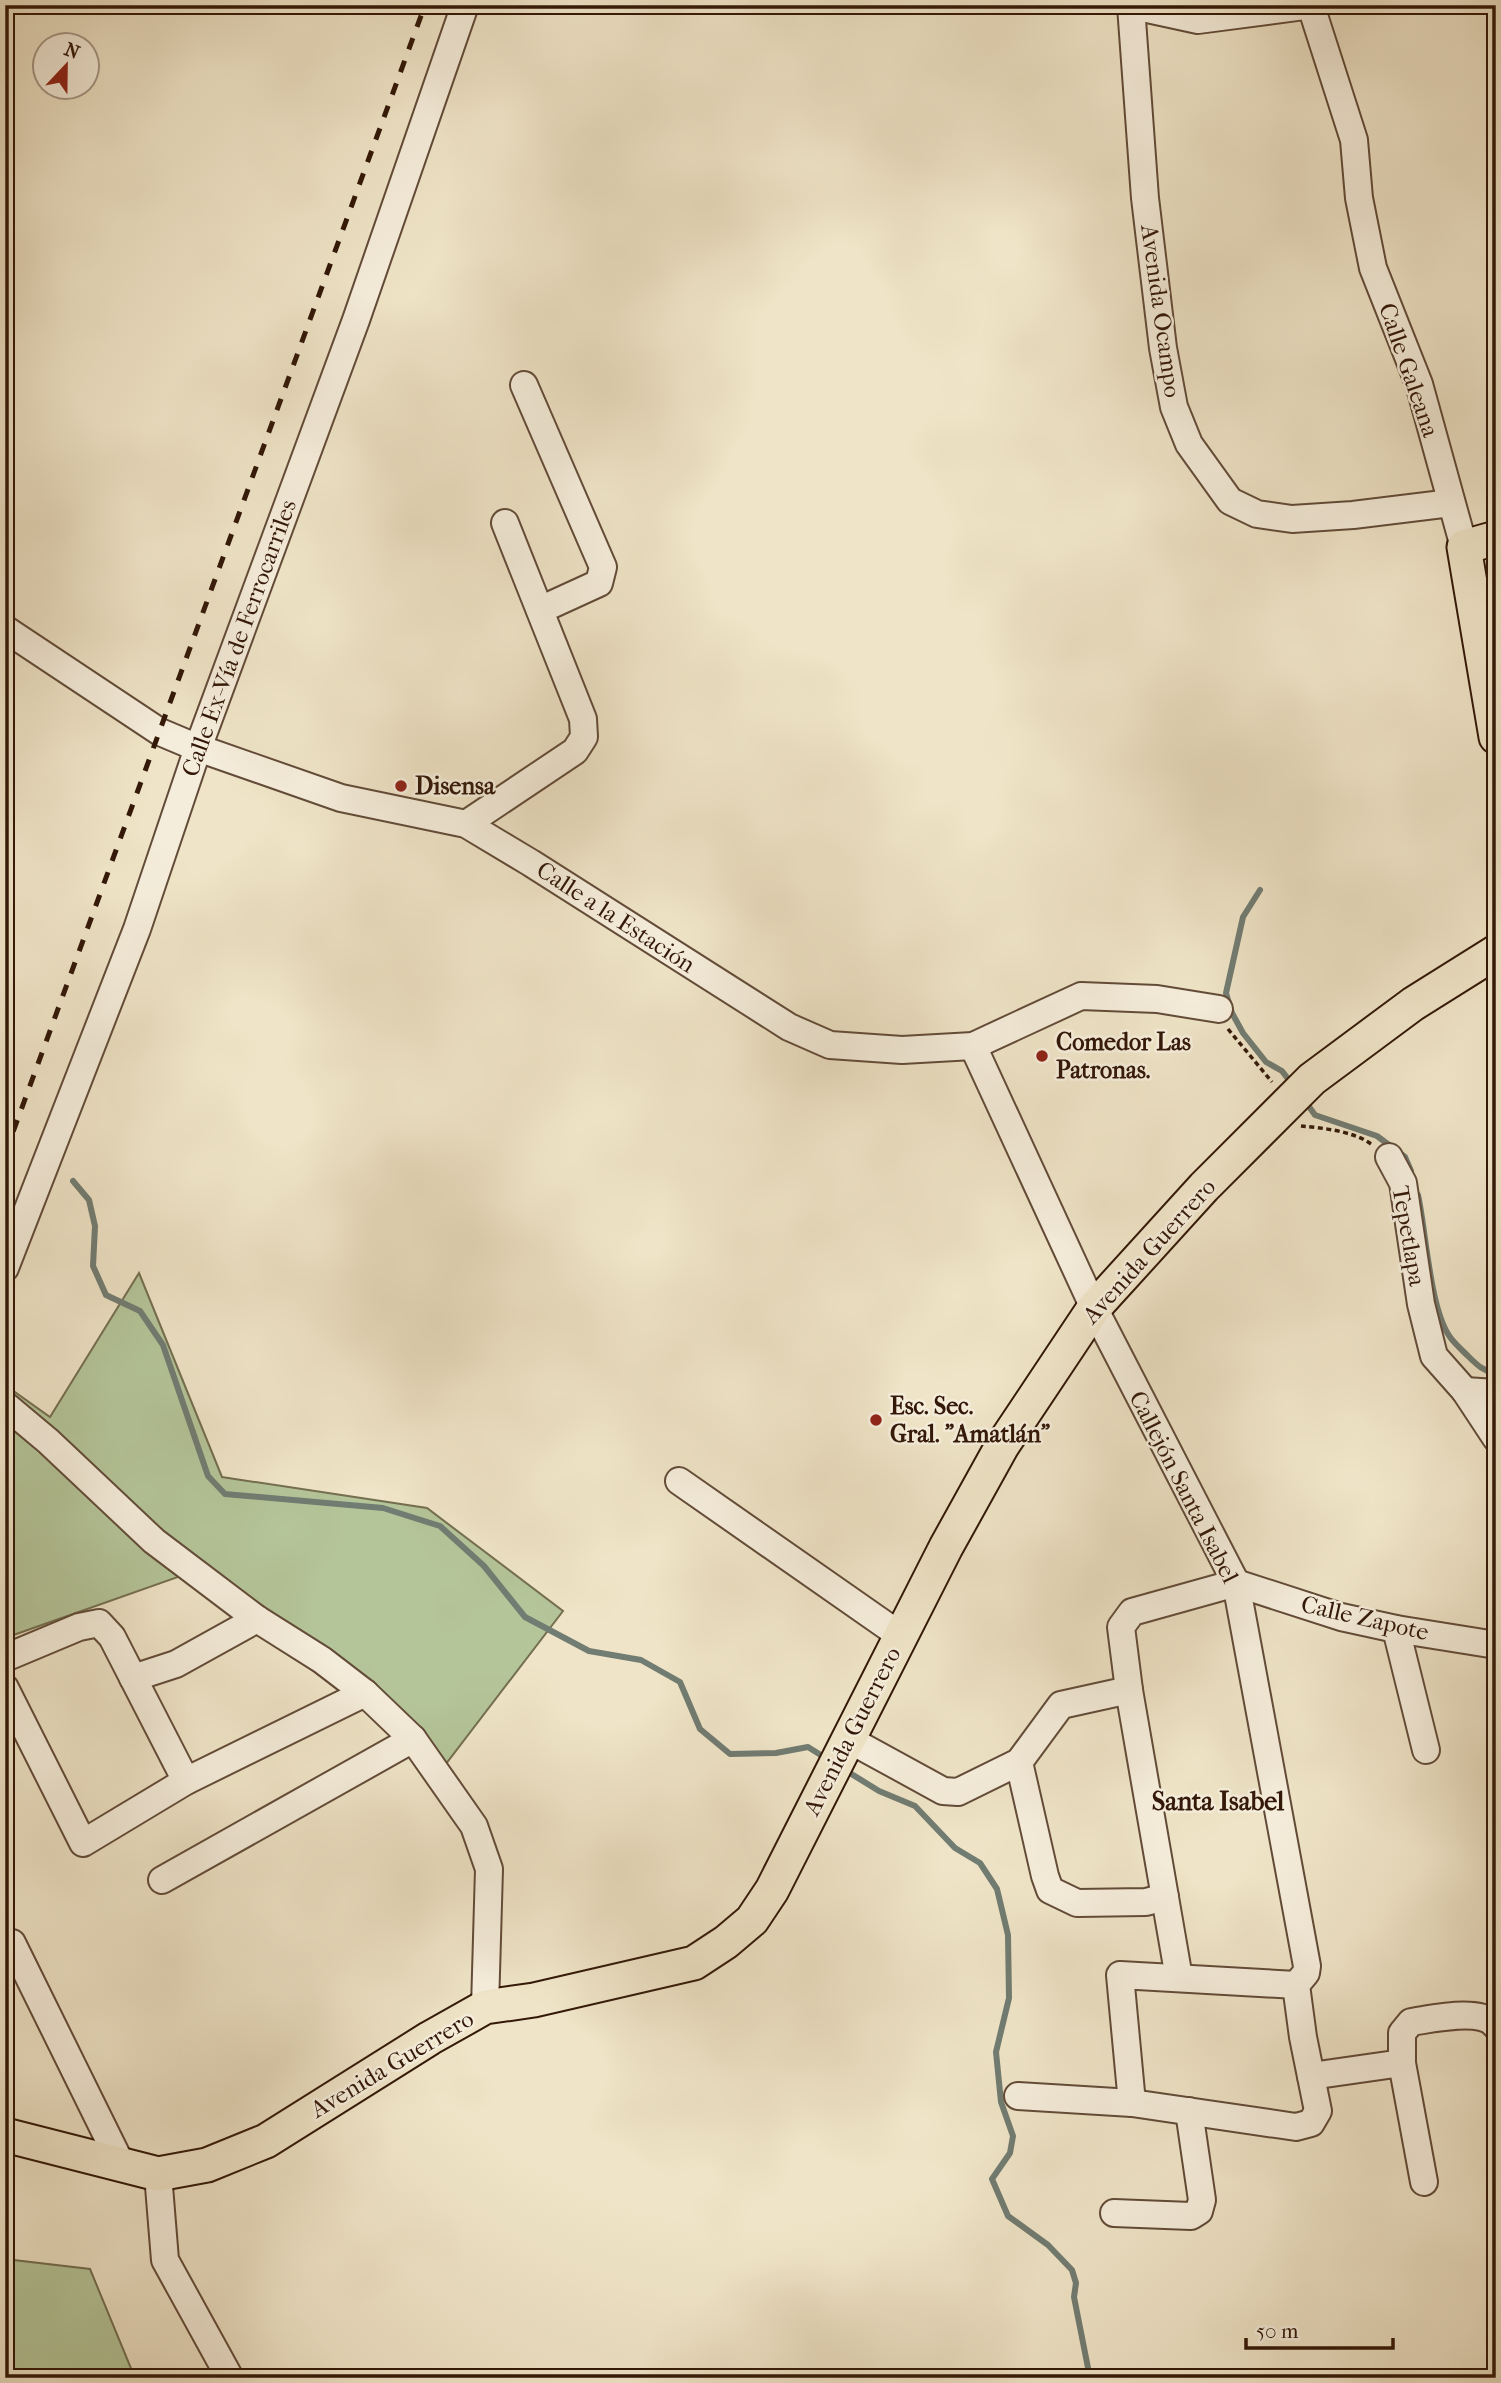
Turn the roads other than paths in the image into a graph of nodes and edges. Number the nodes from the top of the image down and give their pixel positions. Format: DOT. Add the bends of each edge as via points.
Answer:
graph roads {
  1 [pos="465,5"];
  2 [pos="1130,6"];
  3 [pos="1312,6"];
  4 [pos="524,385"];
  5 [pos="1451,502"];
  6 [pos="505,523"];
  7 [pos="1496,538"];
  8 [pos="1464,547"];
  9 [pos="540,610"];
  10 [pos="5,629"];
  11 [pos="1496,737"];
  12 [pos="198,748"];
  13 [pos="466,824"];
  14 [pos="1496,952"];
  15 [pos="1219,1009"];
  16 [pos="973,1046"];
  17 [pos="1389,1157"];
  18 [pos="5,1268"];
  19 [pos="1094,1308"];
  20 [pos="1465,1391"];
  21 [pos="1496,1393"];
  22 [pos="5,1405"];
  23 [pos="1496,1438"];
  24 [pos="678,1481"];
  25 [pos="1236,1584"];
  26 [pos="257,1619"];
  27 [pos="1396,1629"];
  28 [pos="901,1636"];
  29 [pos="1496,1645"];
  30 [pos="5,1658"];
  31 [pos="133,1678"];
  32 [pos="5,1688"];
  33 [pos="1129,1690"];
  34 [pos="365,1693"];
  35 [pos="414,1739"];
  36 [pos="845,1746"];
  37 [pos="1426,1750"];
  38 [pos="1019,1762"];
  39 [pos="186,1780"];
  40 [pos="162,1880"];
  41 [pos="1165,1897"];
  42 [pos="12,1943"];
  43 [pos="1179,1978"];
  44 [pos="1296,1985"];
  45 [pos="485,2007"];
  46 [pos="1496,2026"];
  47 [pos="1402,2063"];
  48 [pos="1311,2076"];
  49 [pos="1018,2096"];
  50 [pos="1132,2103"];
  51 [pos="1189,2111"];
  52 [pos="5,2135"];
  53 [pos="122,2166"];
  54 [pos="158,2174"];
  55 [pos="1424,2182"];
  56 [pos="1114,2213"];
  57 [pos="230,2378"];
  1 -- 12 [label="street, Calle Ex-Vía de Ferrocarriles" via="356,320"];
  2 -- 3 [label="street" via="1198,20"];
  2 -- 5 [label="street, Avenida Ocampo" via="1145,198 1163,348 1174,407 1189,444 1230,501 1257,514 1292,519"];
  3 -- 5 [label="street, Calle Galeana" via="1354,141 1373,268 1419,384"];
  4 -- 9 [label="street" via="603,567 599,583"];
  5 -- 8 [label="street, Calle Galeana"];
  6 -- 9 [label="street"];
  7 -- 8 [label="main road"];
  8 -- 11 [label="main road, Calle Galeana"];
  9 -- 13 [label="street" via="583,719 584,737 575,751"];
  10 -- 12 [label="street, Calle a la Estación" via="160,732"];
  12 -- 13 [label="street, Calle a la Estación" via="341,799"];
  12 -- 18 [label="street, Calle Ex-Vía de Ferrocarriles" via="136,929"];
  13 -- 16 [label="street, Calle a la Estación" via="809,1037 830,1045 902,1050"];
  14 -- 19 [label="main road, Avenida Guerrero" via="1413,1004 1289,1102"];
  15 -- 16 [label="street" via="1157,999 1081,996"];
  16 -- 19 [label="street"];
  17 -- 20 [label="street, Tepetlapa" via="1403,1183 1421,1304 1434,1356"];
  19 -- 25 [label="street, Callejón Santa Isabel"];
  19 -- 28 [label="main road, Avenida Guerrero" via="1002,1446"];
  20 -- 21 [label="street"];
  20 -- 23 [label="street, Tepetlapa"];
  22 -- 26 [label="street" via="154,1541"];
  24 -- 28 [label="street"];
  25 -- 27 [label="street, Calle Zapote"];
  25 -- 33 [label="street" via="1132,1612 1121,1626"];
  25 -- 44 [label="street, Callejón Santa Isabel" via="1307,1966"];
  26 -- 31 [label="street" via="176,1664"];
  26 -- 34 [label="street"];
  27 -- 29 [label="street, Calle Zapote"];
  27 -- 37 [label="street"];
  28 -- 36 [label="main road, Avenida Guerrero"];
  30 -- 31 [label="street" via="99,1623 112,1637"];
  31 -- 39 [label="street"];
  32 -- 39 [label="street" via="83,1843"];
  33 -- 38 [label="street" via="1061,1705"];
  33 -- 41 [label="street"];
  34 -- 35 [label="street"];
  34 -- 39 [label="street"];
  35 -- 40 [label="street"];
  35 -- 45 [label="street" via="474,1826 489,1869"];
  36 -- 38 [label="street" via="943,1791 958,1792"];
  36 -- 45 [label="main road, Avenida Guerrero" via="772,1890 752,1920 726,1942 694,1963"];
  38 -- 41 [label="street" via="1050,1890 1077,1903 1146,1902"];
  41 -- 43 [label="street"];
  42 -- 53 [label="street"];
  43 -- 44 [label="street"];
  43 -- 50 [label="street" via="1120,1975"];
  44 -- 48 [label="street, Callejón Santa Isabel"];
  45 -- 54 [label="main road, Avenida Guerrero" via="266,2141 207,2165"];
  46 -- 47 [label="street" via="1491,2019 1477,2015 1410,2022 1402,2033"];
  47 -- 48 [label="street"];
  47 -- 55 [label="street"];
  48 -- 51 [label="street, Callejón Santa Isabel" via="1318,2111 1311,2123 1296,2127"];
  49 -- 50 [label="street"];
  50 -- 51 [label="street"];
  51 -- 56 [label="street" via="1202,2200 1199,2210 1191,2216"];
  52 -- 53 [label="main road, Avenida Guerrero"];
  53 -- 54 [label="main road, Avenida Guerrero"];
  54 -- 57 [label="street" via="165,2260"];
}
